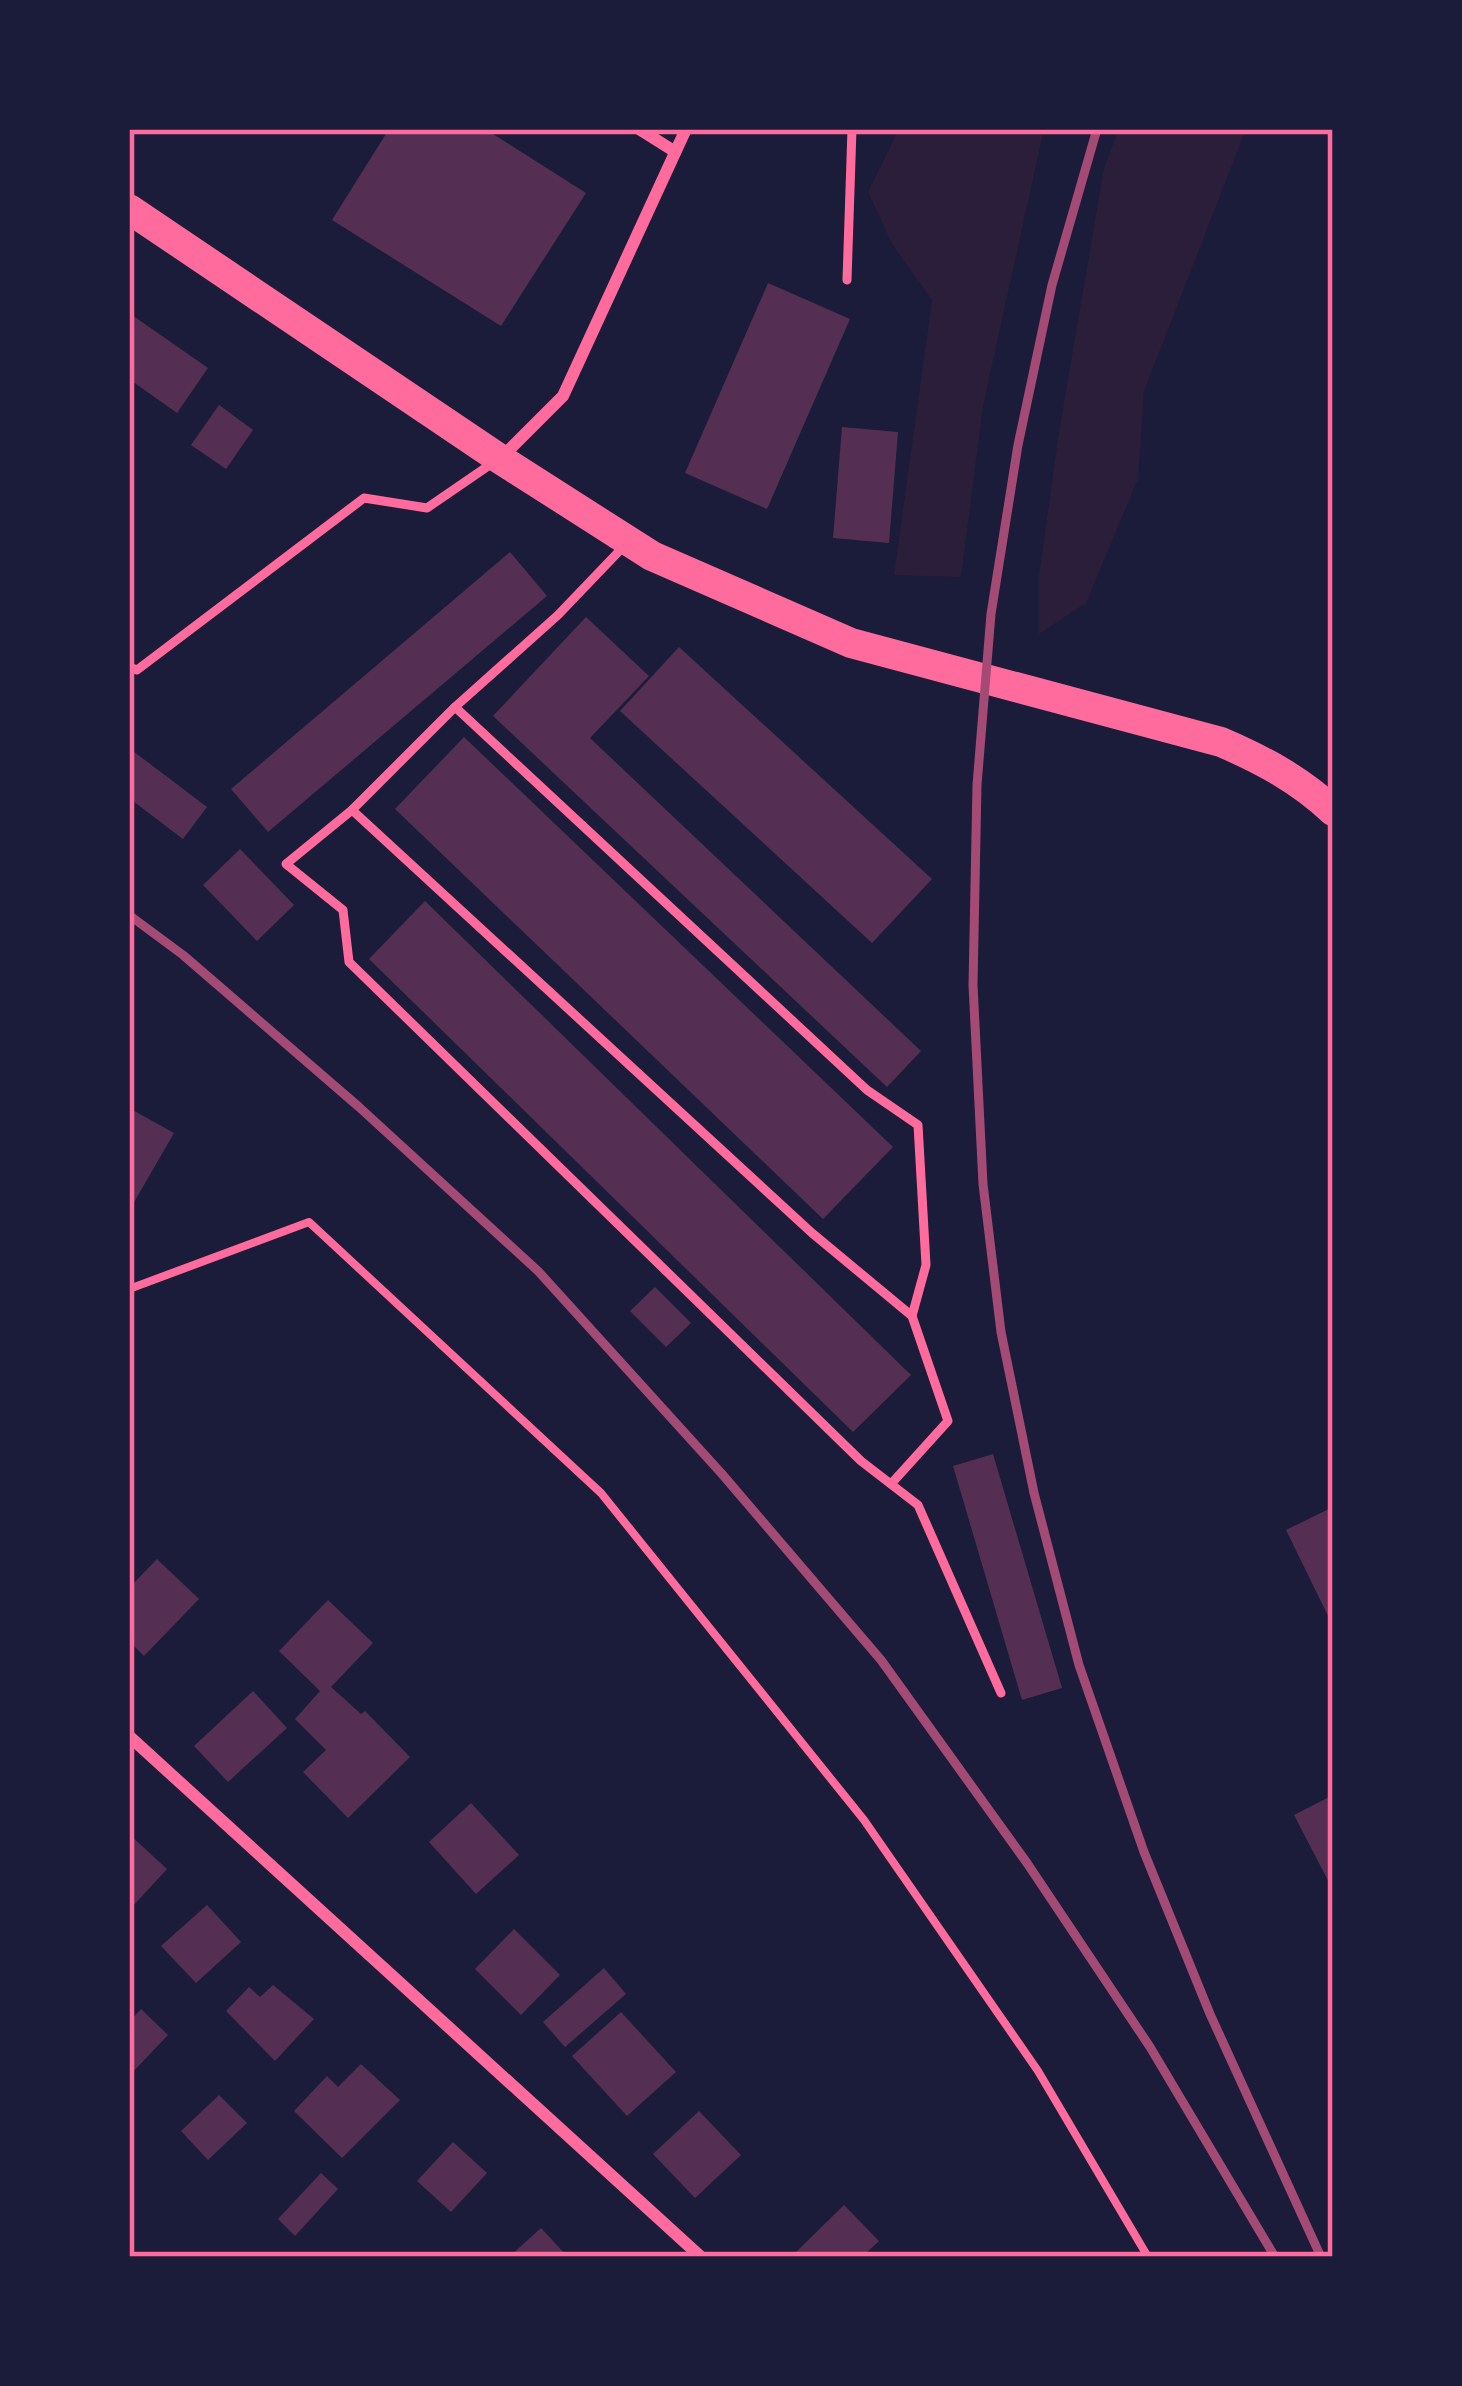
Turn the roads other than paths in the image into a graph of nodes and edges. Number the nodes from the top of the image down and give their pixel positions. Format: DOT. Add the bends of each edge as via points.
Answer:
graph roads {
  1 [pos="639,129"];
  2 [pos="686,129"];
  3 [pos="852,129"];
  4 [pos="674,151"];
  5 [pos="129,209"];
  6 [pos="848,280"];
  7 [pos="500,459"];
  8 [pos="640,549"];
  9 [pos="129,667"];
  10 [pos="455,707"];
  11 [pos="352,810"];
  12 [pos="1333,811"];
  13 [pos="911,1316"];
  14 [pos="891,1484"];
  15 [pos="1001,1694"];
  16 [pos="129,1736"];
  17 [pos="700,2257"];
  1 -- 4 [label="street"];
  2 -- 4 [label="street"];
  3 -- 6 [label="lane"];
  4 -- 7 [label="street" via="563,396"];
  5 -- 7 [label="main road"];
  7 -- 8 [label="main road"];
  7 -- 9 [label="lane" via="427,508 364,498 137,670"];
  8 -- 10 [label="lane"];
  8 -- 12 [label="main road" via="851,643 1221,742 1309,788"];
  10 -- 11 [label="lane"];
  10 -- 13 [label="lane" via="867,1090 918,1125 926,1265"];
  11 -- 13 [label="lane"];
  11 -- 14 [label="lane" via="286,864 343,910 349,962"];
  13 -- 14 [label="lane" via="948,1421"];
  14 -- 15 [label="lane" via="918,1504"];
  16 -- 17 [label="street"];
}
